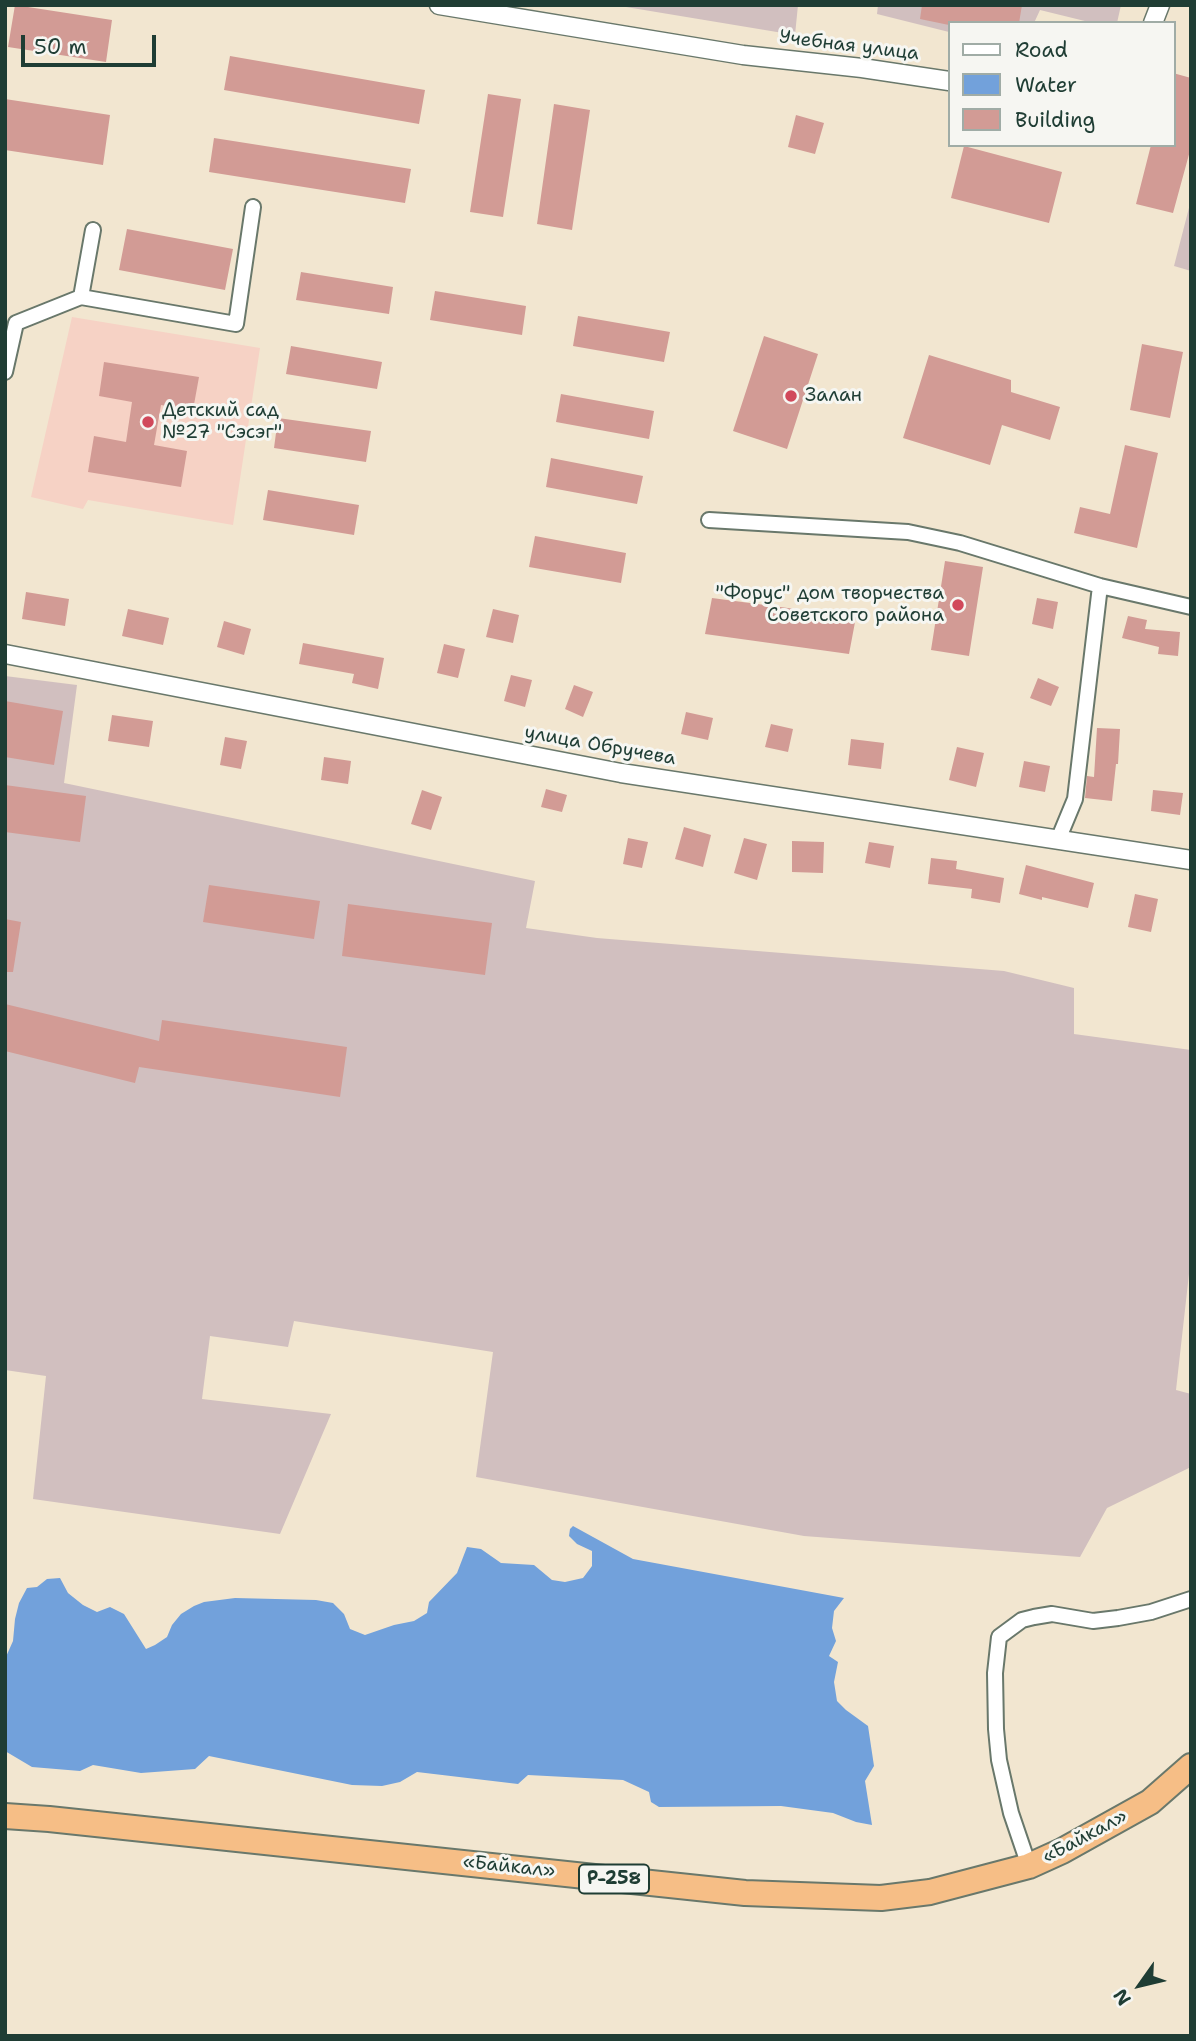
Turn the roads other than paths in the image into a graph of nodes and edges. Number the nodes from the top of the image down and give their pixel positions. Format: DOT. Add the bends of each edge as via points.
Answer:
graph roads {
  1 [pos="439,5"];
  2 [pos="948,81"];
  3 [pos="253,207"];
  4 [pos="93,230"];
  5 [pos="81,297"];
  6 [pos="5,372"];
  7 [pos="709,520"];
  8 [pos="1100,586"];
  9 [pos="1191,607"];
  10 [pos="5,654"];
  11 [pos="1058,840"];
  12 [pos="1191,860"];
  13 [pos="1191,1599"];
  14 [pos="1191,1766"];
  15 [pos="5,1816"];
  16 [pos="1029,1866"];
  1 -- 2 [label="street, Учебная улица" via="743,55"];
  3 -- 5 [label="street" via="236,324"];
  4 -- 5 [label="street"];
  5 -- 6 [label="street" via="16,323"];
  7 -- 8 [label="street" via="908,531"];
  8 -- 9 [label="street"];
  8 -- 11 [label="street" via="1075,799"];
  10 -- 11 [label="street, улица Обручева" via="621,773"];
  11 -- 12 [label="street, улица Обручева"];
  13 -- 16 [label="street" via="1151,1612 1093,1621 1052,1614 1034,1617 999,1637 995,1674 999,1760"];
  14 -- 16 [label="highway, «Байкал» / Р-258" via="1150,1802"];
  15 -- 16 [label="highway, «Байкал» / Р-258" via="800,1896 881,1898 930,1892"];
}
